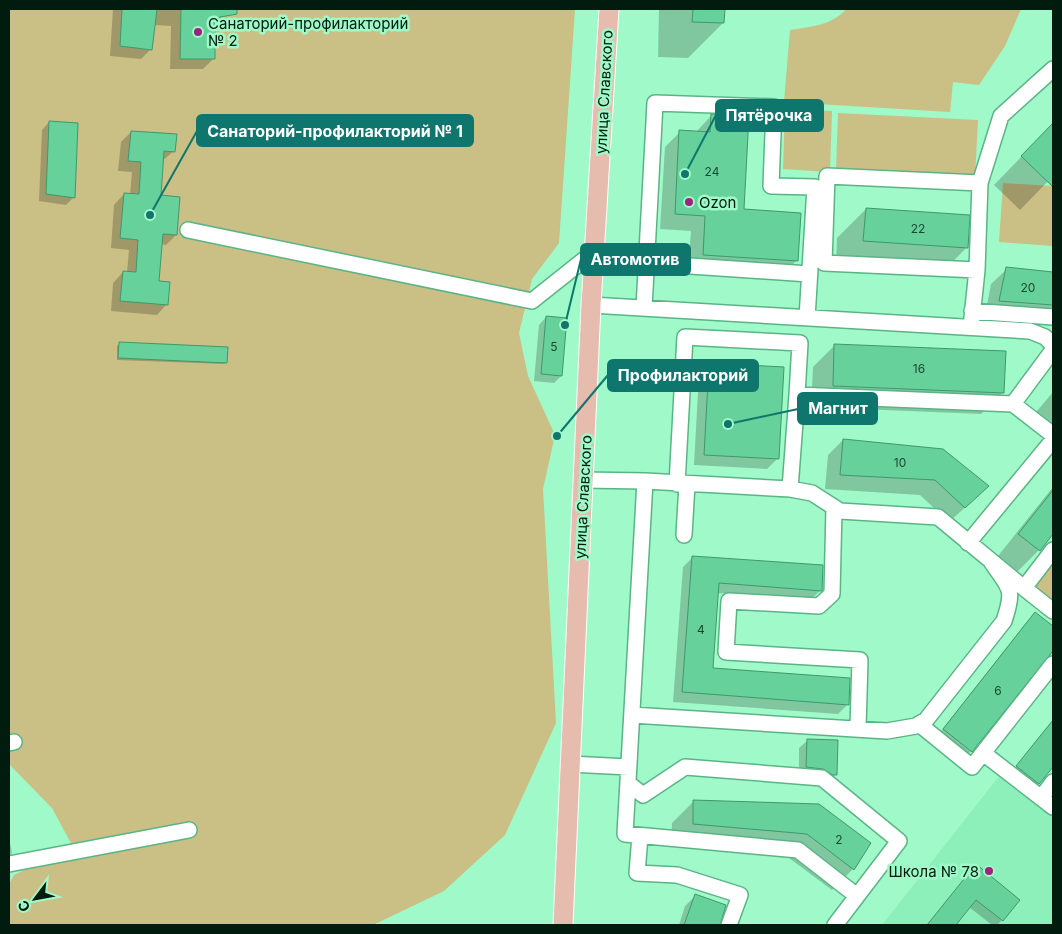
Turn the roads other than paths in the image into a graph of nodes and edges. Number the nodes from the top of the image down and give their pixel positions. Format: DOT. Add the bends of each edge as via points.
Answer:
graph roads {
  1 [pos="609,9"];
  2 [pos="1053,69"];
  3 [pos="980,184"];
  4 [pos="188,230"];
  5 [pos="595,251"];
  6 [pos="646,263"];
  7 [pos="977,270"];
  8 [pos="809,274"];
  9 [pos="591,305"];
  10 [pos="644,308"];
  11 [pos="687,310"];
  12 [pos="972,311"];
  13 [pos="1053,317"];
  14 [pos="806,318"];
  15 [pos="971,327"];
  16 [pos="685,337"];
  17 [pos="1053,345"];
  18 [pos="1053,350"];
  19 [pos="797,394"];
  20 [pos="1014,404"];
  21 [pos="1053,435"];
  22 [pos="1053,440"];
  23 [pos="583,480"];
  24 [pos="645,481"];
  25 [pos="682,484"];
  26 [pos="790,490"];
  27 [pos="834,507"];
  28 [pos="684,535"];
  29 [pos="968,543"];
  30 [pos="1053,550"];
  31 [pos="992,563"];
  32 [pos="1024,588"];
  33 [pos="1053,611"];
  34 [pos="1053,664"];
  35 [pos="1048,683"];
  36 [pos="632,715"];
  37 [pos="919,724"];
  38 [pos="858,728"];
  39 [pos="982,753"];
  40 [pos="570,764"];
  41 [pos="629,768"];
  42 [pos="1053,782"];
  43 [pos="628,783"];
  44 [pos="1047,802"];
  45 [pos="189,830"];
  46 [pos="640,836"];
  47 [pos="9,864"];
  48 [pos="857,896"];
  49 [pos="563,925"];
  50 [pos="729,925"];
  51 [pos="834,925"];
  1 -- 5 [label="main road, улица Славского"];
  2 -- 3 [label="street" via="1001,116"];
  3 -- 7 [label="street"];
  3 -- 7 [label="street" via="827,176 824,263"];
  4 -- 5 [label="street" via="532,301"];
  5 -- 9 [label="main road, улица Славского"];
  6 -- 8 [label="street"];
  6 -- 8 [label="street" via="655,103 774,107 771,186 815,187"];
  6 -- 10 [label="street"];
  7 -- 12 [label="street"];
  8 -- 14 [label="street"];
  9 -- 10 [label="street"];
  9 -- 23 [label="main road, улица Славского"];
  10 -- 11 [label="street"];
  11 -- 14 [label="street"];
  11 -- 16 [label="street"];
  12 -- 13 [label="street"];
  12 -- 15 [label="street"];
  14 -- 15 [label="street"];
  15 -- 17 [label="street" via="1030,331 1045,337"];
  16 -- 19 [label="street" via="800,344"];
  16 -- 25 [label="street"];
  18 -- 20 [label="street"];
  19 -- 20 [label="street"];
  19 -- 26 [label="street"];
  20 -- 21 [label="street"];
  22 -- 29 [label="street"];
  23 -- 24 [label="street"];
  23 -- 40 [label="main road, улица Славского"];
  24 -- 25 [label="street"];
  24 -- 36 [label="street"];
  25 -- 26 [label="street"];
  25 -- 28 [label="street"];
  26 -- 27 [label="street" via="812,494"];
  27 -- 29 [label="street" via="840,511 938,517"];
  27 -- 38 [label="street" via="832,594 819,606 729,601 726,652 860,660"];
  29 -- 31 [label="street"];
  30 -- 32 [label="street"];
  31 -- 32 [label="street"];
  31 -- 37 [label="street" via="1010,588 1010,602 1004,621 926,720"];
  32 -- 33 [label="street"];
  34 -- 35 [label="street"];
  35 -- 39 [label="street"];
  36 -- 38 [label="street"];
  36 -- 41 [label="street"];
  37 -- 38 [label="street" via="887,731"];
  37 -- 39 [label="street" via="972,767"];
  39 -- 44 [label="street"];
  40 -- 41 [label="street"];
  40 -- 49 [label="main road, улица Славского"];
  41 -- 43 [label="street"];
  42 -- 44 [label="street"];
  43 -- 46 [label="street" via="624,834"];
  43 -- 48 [label="street" via="643,795 685,767 822,778 899,840"];
  45 -- 47 [label="street"];
  46 -- 48 [label="street" via="798,850"];
  46 -- 50 [label="street" via="637,873 677,875 740,895"];
  48 -- 51 [label="street"];
}
